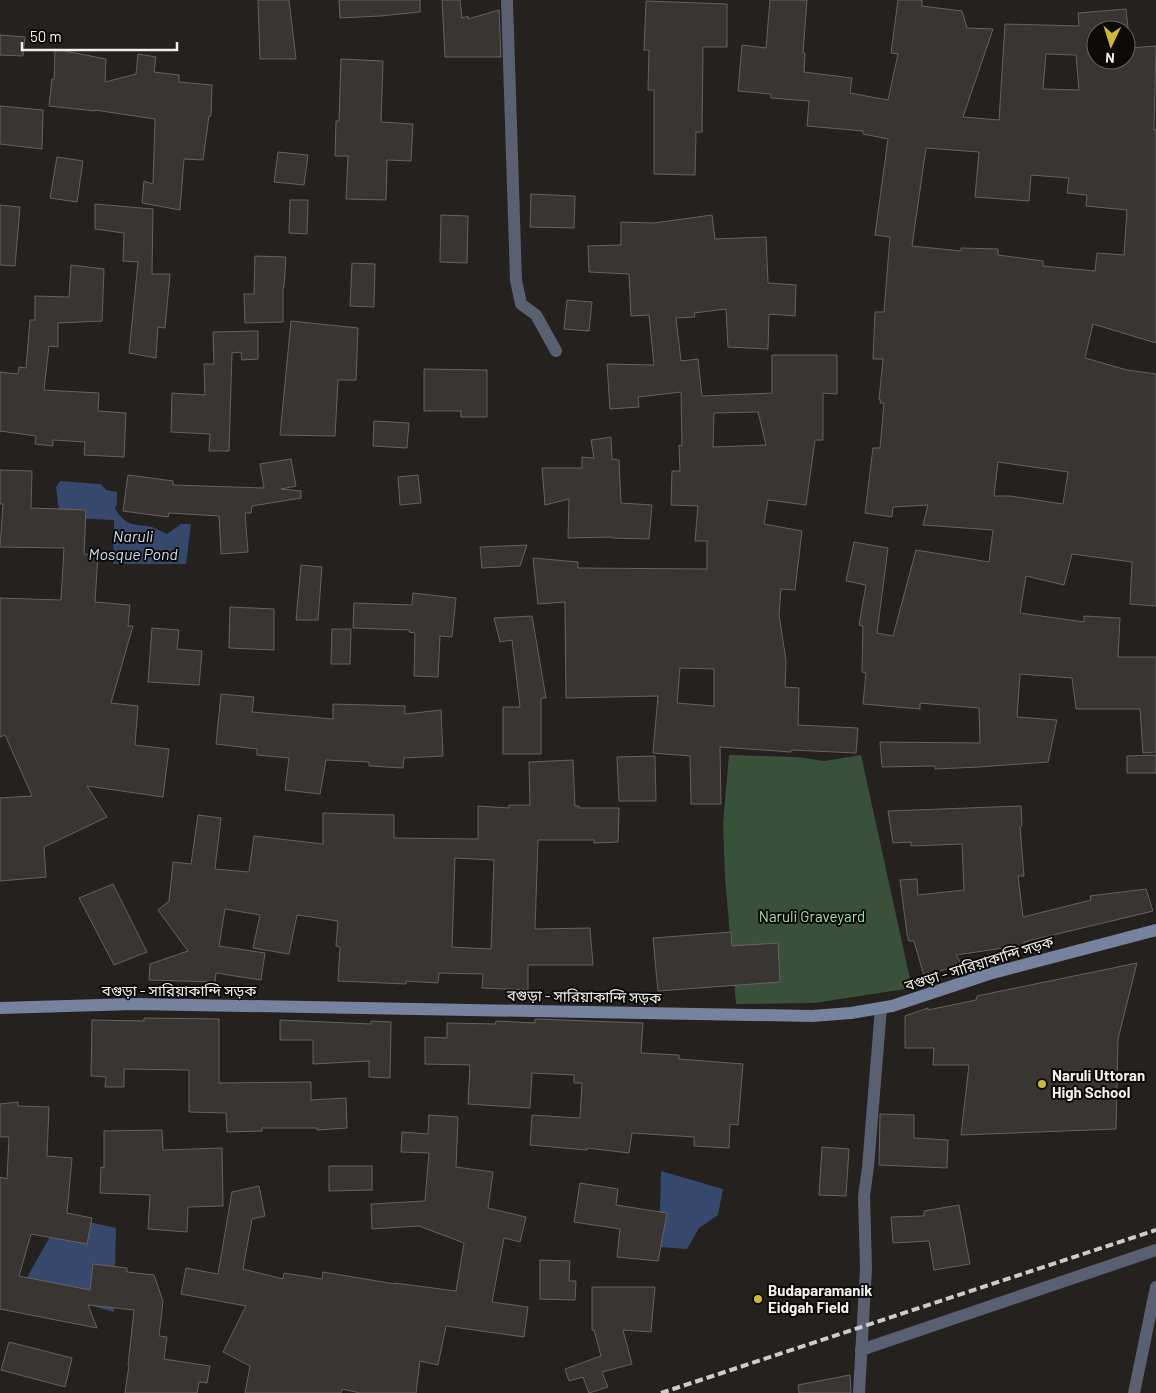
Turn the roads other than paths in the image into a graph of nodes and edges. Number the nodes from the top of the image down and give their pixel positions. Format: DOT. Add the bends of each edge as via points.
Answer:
graph roads {
  1 [pos="507,0"];
  2 [pos="556,352"];
  3 [pos="1156,930"];
  4 [pos="0,1008"];
  5 [pos="881,1008"];
  6 [pos="1156,1250"];
  7 [pos="1156,1287"];
  8 [pos="861,1350"];
  9 [pos="859,1393"];
  10 [pos="1134,1393"];
  1 -- 2 [label="street" via="516,280 521,304 536,315"];
  3 -- 5 [label="main road, বগুড়া - সারিয়াকান্দি সড়ক" via="989,974"];
  4 -- 5 [label="main road, বগুড়া - সারিয়াকান্দি সড়ক" via="134,1004 812,1016"];
  5 -- 8 [label="street" via="864,1196 866,1268"];
  6 -- 8 [label="street"];
  7 -- 10 [label="street"];
  8 -- 9 [label="street"];
}
